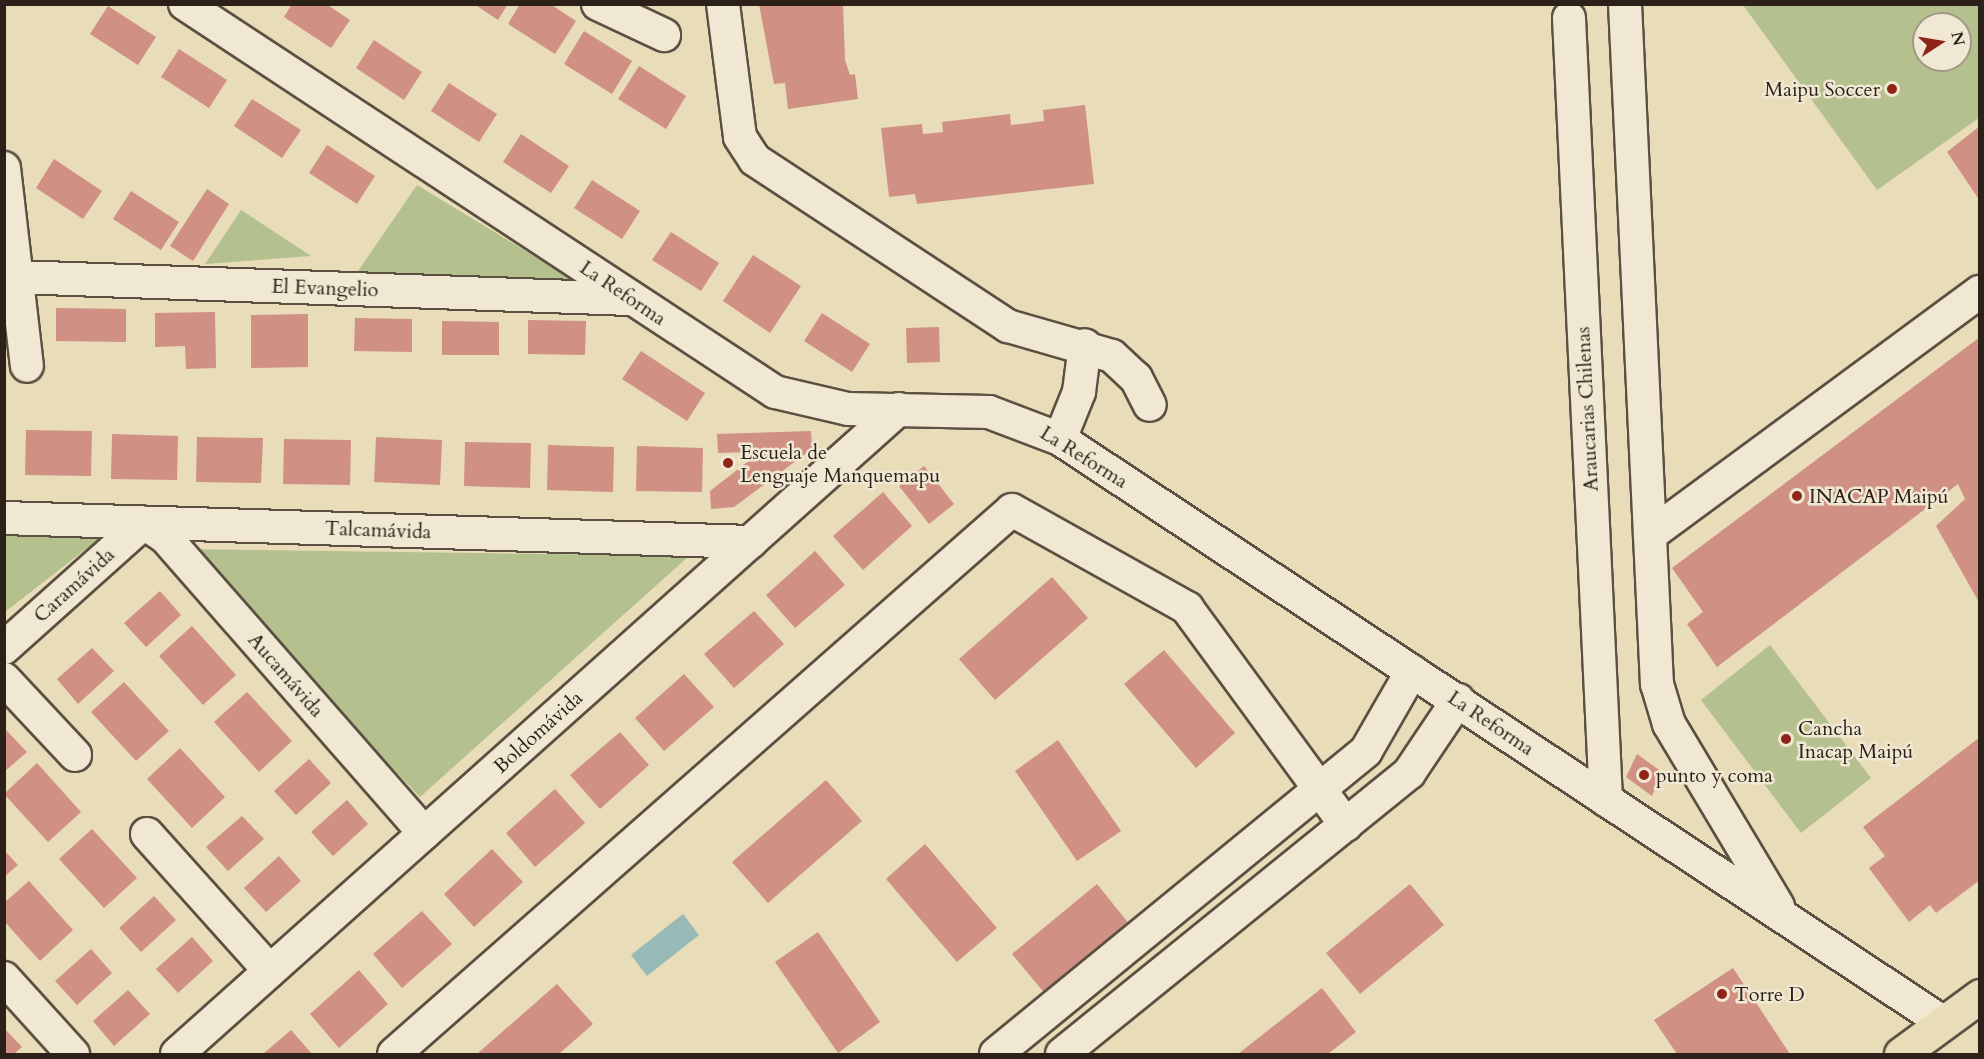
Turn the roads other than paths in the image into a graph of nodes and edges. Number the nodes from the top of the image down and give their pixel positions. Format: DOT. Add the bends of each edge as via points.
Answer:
graph roads {
  1 [pos="184,4"];
  2 [pos="598,4"];
  3 [pos="723,4"];
  4 [pos="1625,4"];
  5 [pos="1569,18"];
  6 [pos="664,35"];
  7 [pos="4,168"];
  8 [pos="16,277"];
  9 [pos="1980,292"];
  10 [pos="633,299"];
  11 [pos="1085,345"];
  12 [pos="27,366"];
  13 [pos="1150,405"];
  14 [pos="899,409"];
  15 [pos="1060,439"];
  16 [pos="4,518"];
  17 [pos="144,523"];
  18 [pos="1650,535"];
  19 [pos="751,542"];
  20 [pos="4,648"];
  21 [pos="1412,670"];
  22 [pos="4,678"];
  23 [pos="1458,700"];
  24 [pos="75,755"];
  25 [pos="1320,789"];
  26 [pos="1606,800"];
  27 [pos="1346,825"];
  28 [pos="147,834"];
  29 [pos="424,834"];
  30 [pos="1784,916"];
  31 [pos="270,971"];
  32 [pos="4,978"];
  33 [pos="1980,996"];
  34 [pos="1944,1023"];
  35 [pos="73,1054"];
  36 [pos="177,1054"];
  37 [pos="394,1054"];
  38 [pos="996,1054"];
  39 [pos="1062,1054"];
  40 [pos="1901,1054"];
  1 -- 10 [label="street, La Reforma"];
  2 -- 6 [label="street"];
  3 -- 11 [label="street" via="740,137 755,160 1008,326 1041,340"];
  4 -- 18 [label="street"];
  5 -- 26 [label="street, Araucarias Chilenas"];
  7 -- 8 [label="street"];
  8 -- 10 [label="street, El Evangelio"];
  8 -- 12 [label="street"];
  9 -- 18 [label="street"];
  10 -- 14 [label="street, La Reforma" via="775,392 820,405"];
  11 -- 13 [label="street" via="1112,356 1136,378"];
  11 -- 15 [label="street" via="1078,392"];
  14 -- 15 [label="street, La Reforma" via="988,412"];
  14 -- 19 [label="street, Boldomávida"];
  15 -- 21 [label="street, La Reforma"];
  16 -- 17 [label="street, Talcamávida"];
  17 -- 19 [label="street, Talcamávida"];
  17 -- 20 [label="street, Caramávida"];
  17 -- 29 [label="street, Aucamávida" via="166,538"];
  18 -- 30 [label="street" via="1657,684 1669,724"];
  19 -- 29 [label="street, Boldomávida"];
  21 -- 23 [label="street, La Reforma"];
  21 -- 25 [label="street" via="1366,751"];
  22 -- 24 [label="street"];
  23 -- 26 [label="street, La Reforma"];
  23 -- 27 [label="street" via="1409,773"];
  25 -- 27 [label="street"];
  25 -- 37 [label="street" via="1186,608 1012,510"];
  25 -- 38 [label="street"];
  26 -- 30 [label="street, La Reforma"];
  27 -- 39 [label="street"];
  28 -- 31 [label="street"];
  29 -- 31 [label="street, Boldomávida"];
  30 -- 34 [label="street, La Reforma"];
  31 -- 36 [label="street, Boldomávida"];
  32 -- 35 [label="street"];
  33 -- 34 [label="main road"];
  34 -- 40 [label="main road"];
}
